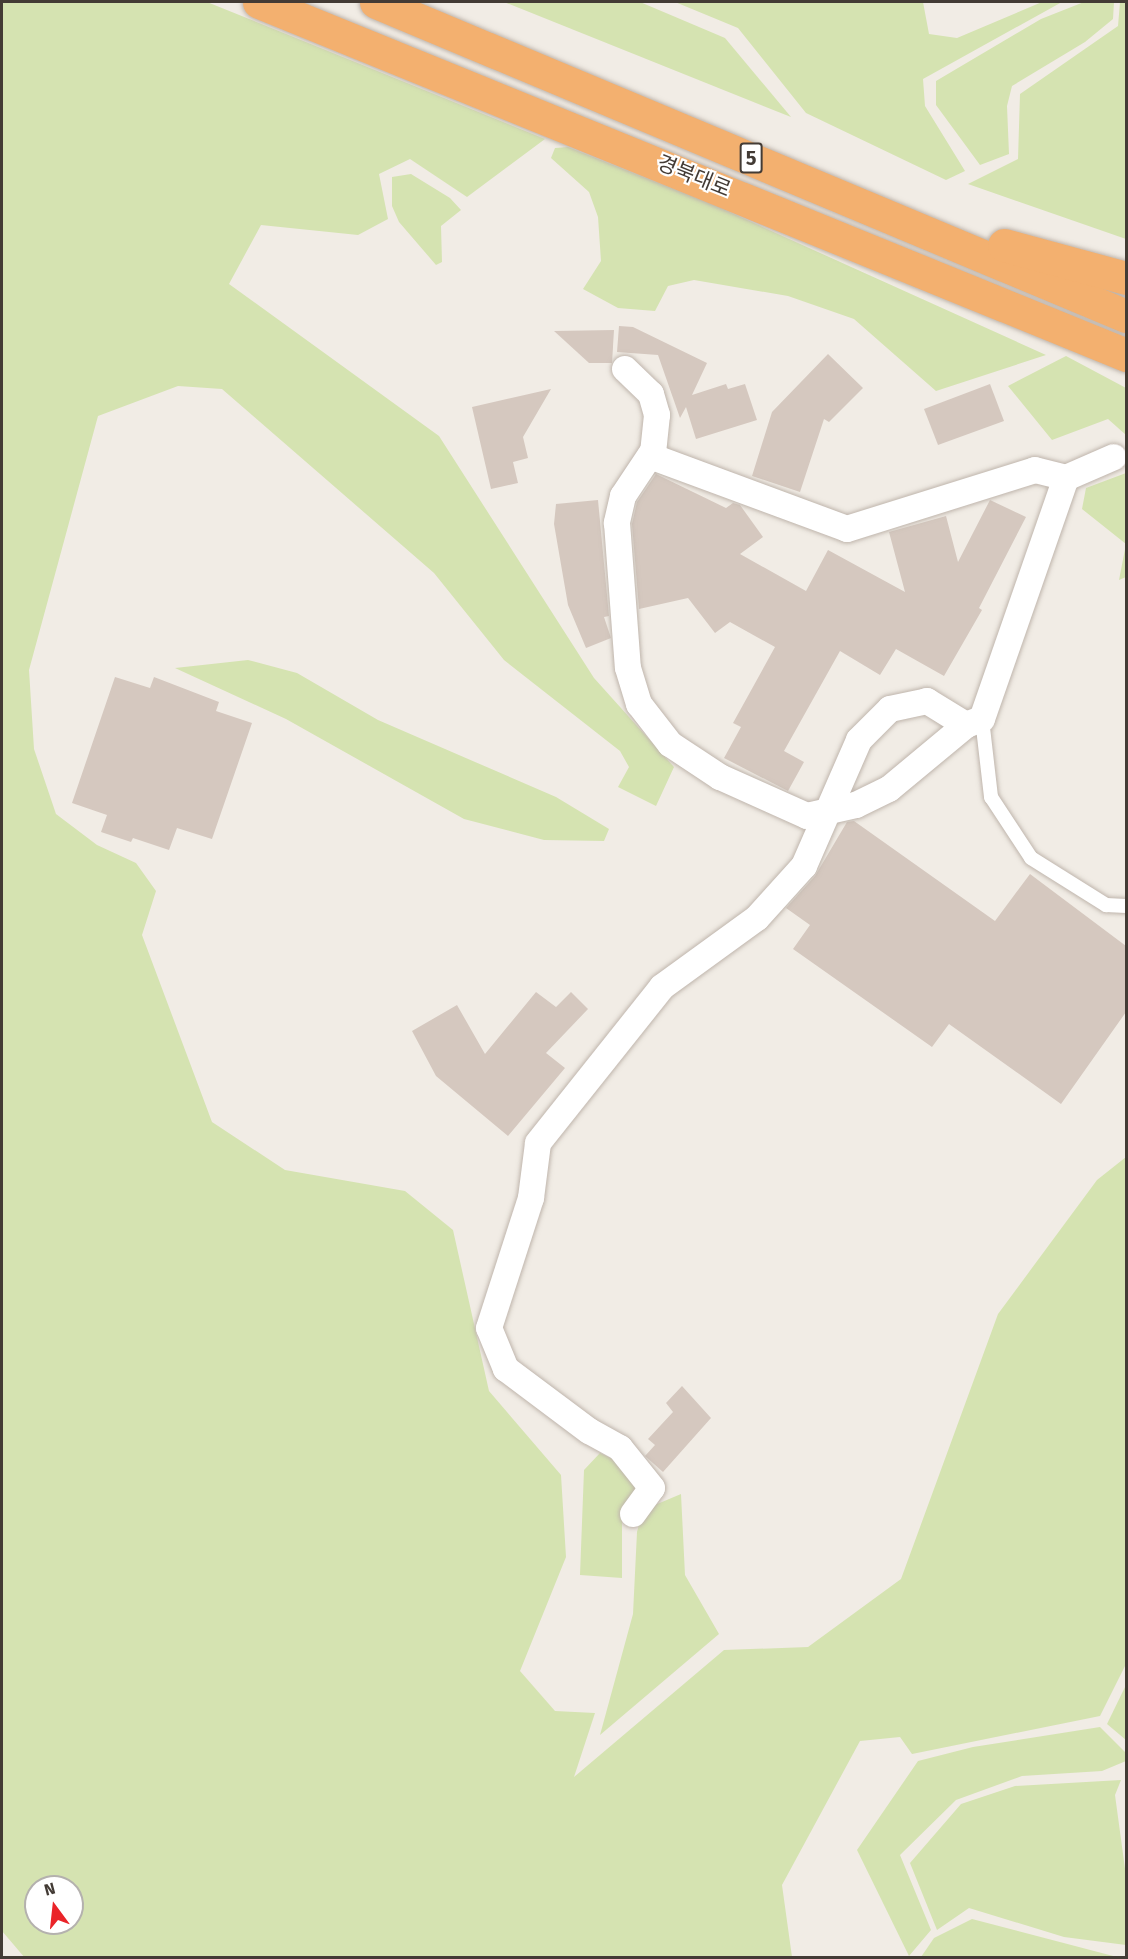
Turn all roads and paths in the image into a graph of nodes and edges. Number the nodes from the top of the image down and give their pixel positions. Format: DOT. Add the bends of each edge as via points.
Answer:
graph roads {
  1 [pos="259,2"];
  2 [pos="376,2"];
  3 [pos="889,215"];
  4 [pos="1126,278"];
  5 [pos="1126,316"];
  6 [pos="1126,354"];
  7 [pos="625,369"];
  8 [pos="650,456"];
  9 [pos="1114,456"];
  10 [pos="1066,478"];
  11 [pos="974,722"];
  12 [pos="828,809"];
  13 [pos="1126,906"];
  14 [pos="633,1514"];
  1 -- 6 [label="highway, 경북대로"];
  2 -- 3 [label="highway, 경북대로 / 5"];
  3 -- 4 [label="highway"];
  3 -- 5 [label="highway, 경북대로 / 5"];
  7 -- 8 [label="street" via="651,394 657,415"];
  8 -- 10 [label="street" via="847,529 1035,470"];
  8 -- 12 [label="street" via="623,496 616,523 628,668 639,704 670,744 720,777 807,816"];
  9 -- 10 [label="street"];
  10 -- 11 [label="street"];
  11 -- 12 [label="street" via="889,789 855,806"];
  11 -- 12 [label="street" via="927,701 890,709 859,740"];
  11 -- 13 [label="lane" via="992,797 1031,858 1106,905"];
  12 -- 14 [label="street" via="804,866 757,918 662,987 538,1143 531,1198 489,1328 507,1369 589,1431 620,1448 652,1488"];
}
